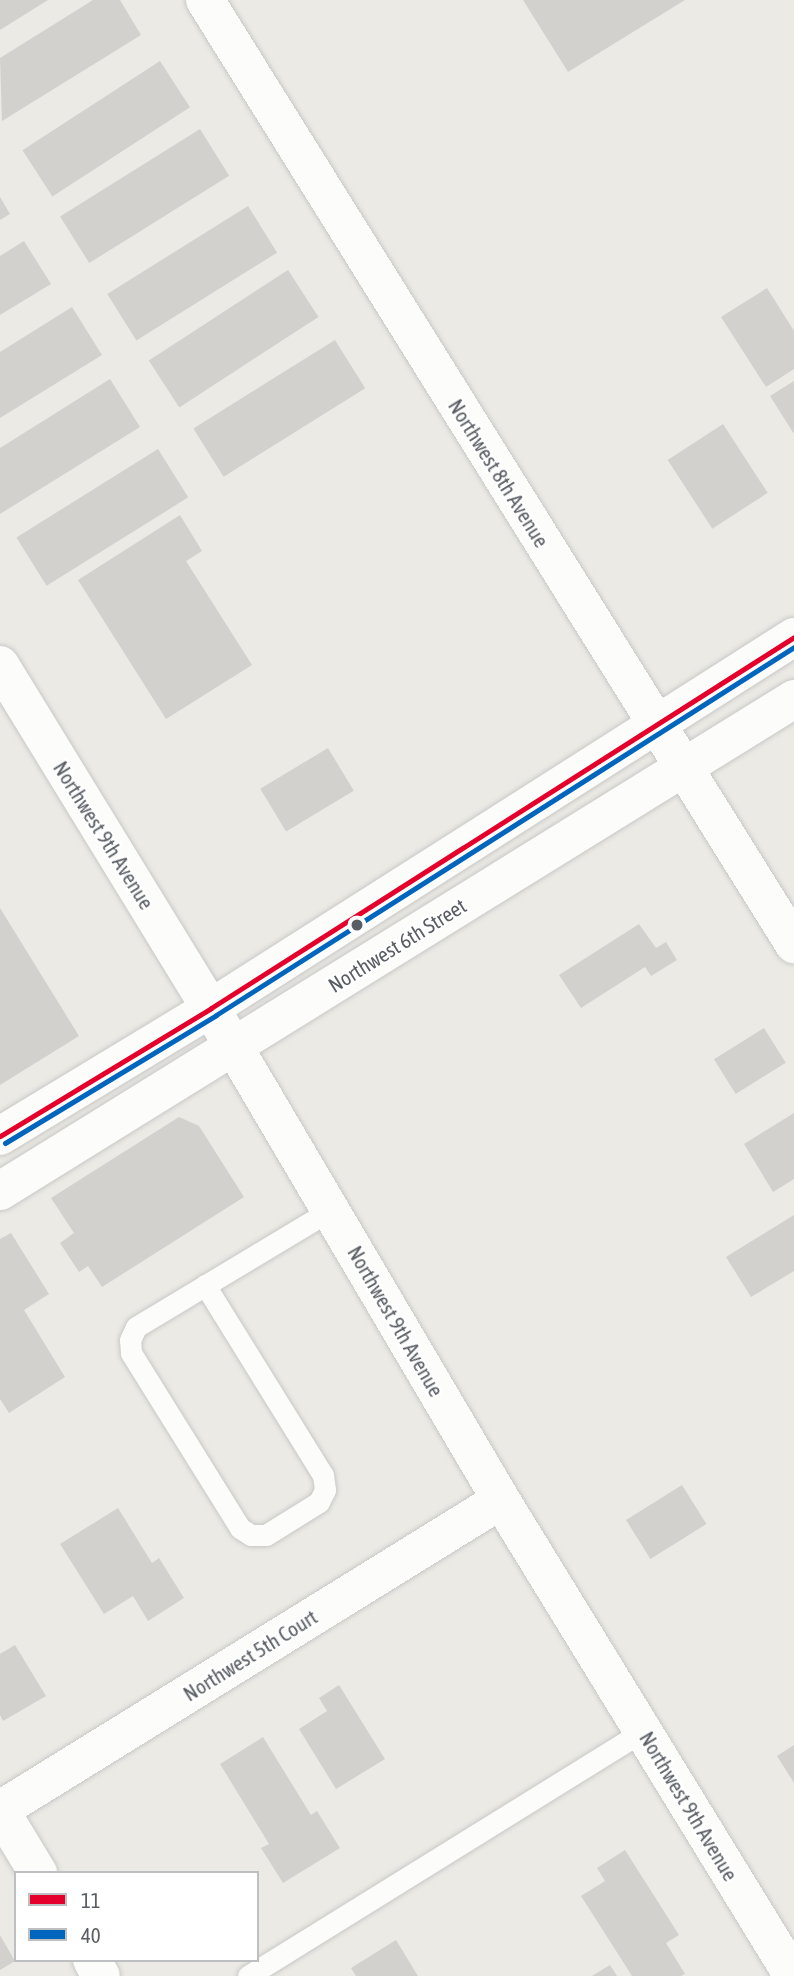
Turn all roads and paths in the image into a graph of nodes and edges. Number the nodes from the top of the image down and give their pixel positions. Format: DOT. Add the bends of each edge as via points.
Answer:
graph roads {
  1 [pos="205,0"];
  2 [pos="794,637"];
  3 [pos="0,665"];
  4 [pos="794,699"];
  5 [pos="654,723"];
  6 [pos="682,768"];
  7 [pos="794,944"];
  8 [pos="211,1008"];
  9 [pos="234,1046"];
  10 [pos="0,1136"];
  11 [pos="0,1191"];
  12 [pos="331,1210"];
  13 [pos="205,1285"];
  14 [pos="501,1500"];
  15 [pos="643,1731"];
  16 [pos="0,1810"];
  17 [pos="37,1871"];
  18 [pos="248,1976"];
  19 [pos="793,1976"];
  1 -- 5 [label="street, Northwest 8th Avenue"];
  2 -- 5 [label="street"];
  3 -- 8 [label="street, Northwest 9th Avenue"];
  4 -- 6 [label="street, Northwest 6th Street"];
  5 -- 6 [label="street, Northwest 8th Avenue"];
  5 -- 8 [label="street"];
  6 -- 7 [label="street, Northwest 8th Avenue"];
  6 -- 9 [label="street, Northwest 6th Street"];
  8 -- 9 [label="street, Northwest 9th Avenue"];
  8 -- 10 [label="street"];
  9 -- 11 [label="street, Northwest 6th Street"];
  9 -- 12 [label="street, Northwest 9th Avenue"];
  12 -- 13 [label="lane"];
  12 -- 14 [label="street, Northwest 9th Avenue"];
  13 -- 13 [label="lane" via="136,1326 131,1353 240,1528 251,1535 266,1535 318,1502 325,1490 323,1475"];
  14 -- 15 [label="street, Northwest 9th Avenue"];
  14 -- 16 [label="street, Northwest 5th Court"];
  15 -- 18 [label="lane"];
  15 -- 19 [label="street, Northwest 9th Avenue"];
  16 -- 17 [label="street"];
}
